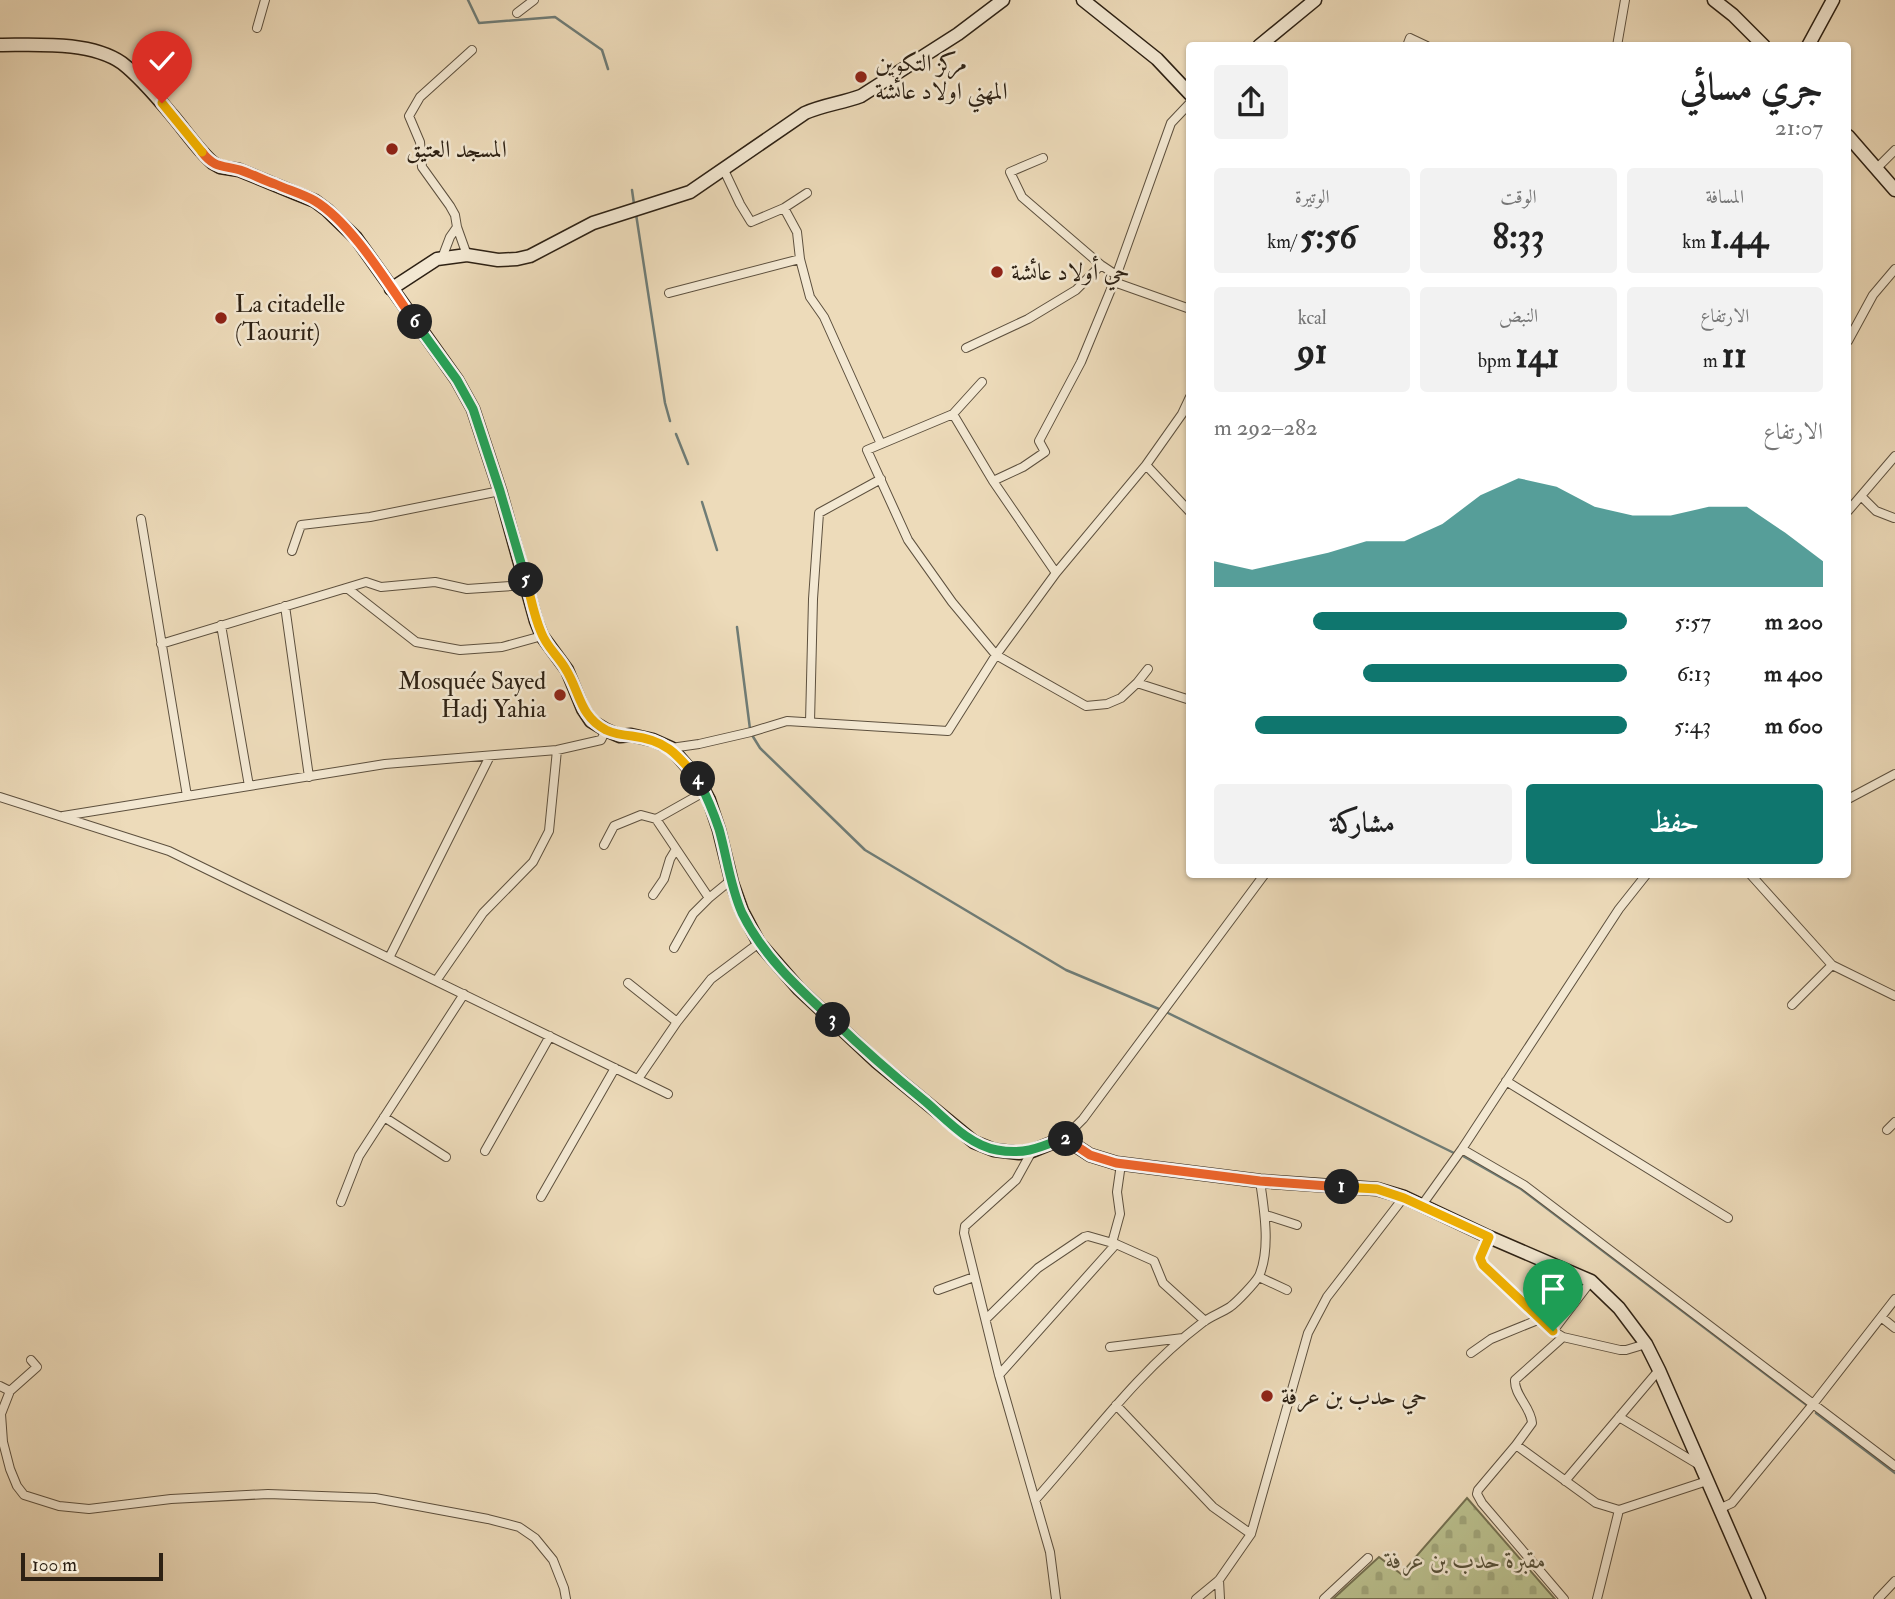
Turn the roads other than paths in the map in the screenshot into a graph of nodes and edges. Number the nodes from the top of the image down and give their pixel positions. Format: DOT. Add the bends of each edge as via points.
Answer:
graph roads {
  1 [pos="265,0"];
  2 [pos="534,0"];
  3 [pos="1003,0"];
  4 [pos="1083,0"];
  5 [pos="1315,0"];
  6 [pos="1625,0"];
  7 [pos="1714,0"];
  8 [pos="1723,0"];
  9 [pos="1833,0"];
  10 [pos="517,13"];
  11 [pos="1733,15"];
  12 [pos="257,29"];
  13 [pos="1264,42"];
  14 [pos="1619,42"];
  15 [pos="1760,42"];
  16 [pos="1810,42"];
  17 [pos="0,45"];
  18 [pos="472,50"];
  19 [pos="1186,90"];
  20 [pos="1186,107"];
  21 [pos="1851,139"];
  22 [pos="1895,150"];
  23 [pos="1043,158"];
  24 [pos="723,168"];
  25 [pos="1877,168"];
  26 [pos="1895,190"];
  27 [pos="807,193"];
  28 [pos="785,208"];
  29 [pos="457,227"];
  30 [pos="467,255"];
  31 [pos="442,258"];
  32 [pos="800,259"];
  33 [pos="1101,265"];
  34 [pos="1895,269"];
  35 [pos="1115,278"];
  36 [pos="391,289"];
  37 [pos="669,293"];
  38 [pos="1186,307"];
  39 [pos="1851,335"];
  40 [pos="967,348"];
  41 [pos="982,382"];
  42 [pos="1186,406"];
  43 [pos="953,414"];
  44 [pos="881,444"];
  45 [pos="1895,456"];
  46 [pos="1146,465"];
  47 [pos="881,479"];
  48 [pos="993,481"];
  49 [pos="500,491"];
  50 [pos="1861,496"];
  51 [pos="1186,508"];
  52 [pos="1851,508"];
  53 [pos="141,519"];
  54 [pos="1894,519"];
  55 [pos="292,551"];
  56 [pos="1056,573"];
  57 [pos="527,585"];
  58 [pos="347,588"];
  59 [pos="285,606"];
  60 [pos="221,625"];
  61 [pos="542,636"];
  62 [pos="161,644"];
  63 [pos="996,655"];
  64 [pos="1148,669"];
  65 [pos="1137,683"];
  66 [pos="1186,699"];
  67 [pos="810,722"];
  68 [pos="606,730"];
  69 [pos="671,748"];
  70 [pos="557,750"];
  71 [pos="490,755"];
  72 [pos="1895,774"];
  73 [pos="309,777"];
  74 [pos="249,786"];
  75 [pos="704,792"];
  76 [pos="187,796"];
  77 [pos="0,797"];
  78 [pos="1851,797"];
  79 [pos="60,816"];
  80 [pos="656,819"];
  81 [pos="604,845"];
  82 [pos="676,849"];
  83 [pos="1262,878"];
  84 [pos="1644,878"];
  85 [pos="1754,878"];
  86 [pos="731,880"];
  87 [pos="653,895"];
  88 [pos="709,898"];
  89 [pos="758,943"];
  90 [pos="674,948"];
  91 [pos="389,958"];
  92 [pos="1832,965"];
  93 [pos="436,981"];
  94 [pos="628,983"];
  95 [pos="464,994"];
  96 [pos="1895,996"];
  97 [pos="1792,1005"];
  98 [pos="677,1022"];
  99 [pos="550,1036"];
  100 [pos="615,1068"];
  101 [pos="638,1079"];
  102 [pos="1506,1081"];
  103 [pos="668,1094"];
  104 [pos="384,1117"];
  105 [pos="1895,1122"];
  106 [pos="1887,1130"];
  107 [pos="1064,1138"];
  108 [pos="1462,1149"];
  109 [pos="485,1151"];
  110 [pos="1032,1151"];
  111 [pos="446,1157"];
  112 [pos="1121,1164"];
  113 [pos="1260,1181"];
  114 [pos="541,1197"];
  115 [pos="1404,1198"];
  116 [pos="341,1202"];
  117 [pos="1422,1205"];
  118 [pos="1266,1215"];
  119 [pos="1728,1218"];
  120 [pos="1297,1225"];
  121 [pos="1489,1237"];
  122 [pos="1114,1243"];
  123 [pos="974,1277"];
  124 [pos="1259,1277"];
  125 [pos="1591,1281"];
  126 [pos="938,1290"];
  127 [pos="1287,1290"];
  128 [pos="1895,1299"];
  129 [pos="1881,1317"];
  130 [pos="986,1319"];
  131 [pos="1540,1319"];
  132 [pos="1205,1321"];
  133 [pos="1895,1328"];
  134 [pos="1553,1331"];
  135 [pos="1563,1337"];
  136 [pos="1183,1338"];
  137 [pos="1646,1344"];
  138 [pos="1110,1347"];
  139 [pos="1471,1353"];
  140 [pos="31,1360"];
  141 [pos="1659,1370"];
  142 [pos="999,1375"];
  143 [pos="0,1386"];
  144 [pos="10,1391"];
  145 [pos="1814,1403"];
  146 [pos="1116,1405"];
  147 [pos="1619,1417"];
  148 [pos="1516,1445"];
  149 [pos="1701,1466"];
  150 [pos="1895,1466"];
  151 [pos="1707,1480"];
  152 [pos="1565,1481"];
  153 [pos="1035,1500"];
  154 [pos="1719,1509"];
  155 [pos="1619,1510"];
  156 [pos="1251,1534"];
  157 [pos="1368,1558"];
  158 [pos="1219,1580"];
  159 [pos="1895,1581"];
  160 [pos="566,1599"];
  161 [pos="1056,1599"];
  162 [pos="1196,1599"];
  163 [pos="1220,1599"];
  164 [pos="1324,1599"];
  165 [pos="1564,1599"];
  166 [pos="1597,1599"];
  167 [pos="1759,1599"];
  168 [pos="1878,1599"];
  1 -- 12 [label="street"];
  2 -- 10 [label="street"];
  3 -- 24 [label="street" via="861,96 805,113"];
  4 -- 19 [label="street" via="1157,59"];
  5 -- 13 [label="street"];
  6 -- 14 [label="street"];
  7 -- 11 [label="street"];
  8 -- 11 [label="street"];
  9 -- 16 [label="street"];
  11 -- 15 [label="street"];
  17 -- 36 [label="street" via="79,49 121,63 213,163 295,192 327,210 356,238"];
  18 -- 29 [label="street" via="420,97 409,116 420,142 422,167 450,206"];
  20 -- 35 [label="street" via="1171,123"];
  21 -- 25 [label="street"];
  22 -- 25 [label="street"];
  23 -- 33 [label="street" via="1010,172 1022,197"];
  24 -- 28 [label="street" via="751,222"];
  24 -- 30 [label="street" via="690,192 593,223 530,256 498,260"];
  25 -- 26 [label="street"];
  27 -- 28 [label="street"];
  28 -- 32 [label="street" via="797,232"];
  29 -- 30 [label="street"];
  29 -- 31 [label="street"];
  30 -- 31 [label="street"];
  31 -- 36 [label="street"];
  32 -- 37 [label="street"];
  32 -- 44 [label="street" via="810,297 824,317"];
  33 -- 35 [label="street"];
  33 -- 40 [label="street" via="1076,290"];
  34 -- 39 [label="street" via="1873,295"];
  35 -- 38 [label="street"];
  35 -- 48 [label="street" via="1081,362 1039,441 1045,452"];
  36 -- 49 [label="street" via="473,409"];
  41 -- 43 [label="street"];
  42 -- 46 [label="street"];
  43 -- 44 [label="street"];
  43 -- 48 [label="street"];
  44 -- 47 [label="street" via="867,450"];
  45 -- 50 [label="street"];
  46 -- 51 [label="street"];
  46 -- 56 [label="street"];
  47 -- 63 [label="street" via="908,540"];
  47 -- 67 [label="street" via="819,513"];
  48 -- 56 [label="street"];
  49 -- 55 [label="street" via="370,517 301,525"];
  49 -- 57 [label="street"];
  50 -- 52 [label="street"];
  50 -- 54 [label="street"];
  53 -- 62 [label="street"];
  56 -- 63 [label="street"];
  57 -- 58 [label="street" via="467,589 435,582 382,587 366,582"];
  57 -- 61 [label="street"];
  58 -- 59 [label="street"];
  58 -- 61 [label="street" via="416,642 460,650 502,647"];
  59 -- 60 [label="street"];
  59 -- 73 [label="street"];
  60 -- 62 [label="street"];
  60 -- 74 [label="street"];
  61 -- 68 [label="street" via="567,670 591,721"];
  62 -- 76 [label="street"];
  63 -- 65 [label="street" via="1086,706 1121,698"];
  63 -- 67 [label="street" via="948,730"];
  64 -- 65 [label="street"];
  65 -- 66 [label="street"];
  67 -- 69 [label="street" via="787,721"];
  68 -- 69 [label="street"];
  68 -- 70 [label="street" via="601,740"];
  69 -- 75 [label="street"];
  70 -- 71 [label="street"];
  70 -- 93 [label="street" via="549,831 533,862 483,913"];
  71 -- 73 [label="street" via="385,764"];
  71 -- 91 [label="street"];
  72 -- 78 [label="street"];
  73 -- 74 [label="street"];
  74 -- 76 [label="street"];
  75 -- 80 [label="street"];
  75 -- 86 [label="street"];
  76 -- 79 [label="street"];
  77 -- 79 [label="street"];
  79 -- 91 [label="street" via="169,850"];
  80 -- 81 [label="street" via="641,815 614,826"];
  80 -- 82 [label="street"];
  82 -- 87 [label="street"];
  82 -- 88 [label="street"];
  83 -- 107 [label="street" via="1083,1119"];
  84 -- 102 [label="street"];
  85 -- 92 [label="street"];
  86 -- 88 [label="street"];
  86 -- 89 [label="street"];
  88 -- 90 [label="street" via="693,914"];
  89 -- 98 [label="street" via="711,979"];
  89 -- 110 [label="street" via="799,989 877,1062 974,1143 995,1150"];
  91 -- 93 [label="street"];
  92 -- 96 [label="street"];
  92 -- 97 [label="street"];
  93 -- 95 [label="street"];
  94 -- 98 [label="street"];
  95 -- 99 [label="street"];
  95 -- 104 [label="street"];
  98 -- 101 [label="street"];
  99 -- 100 [label="street"];
  99 -- 109 [label="street"];
  100 -- 101 [label="street"];
  100 -- 114 [label="street"];
  101 -- 103 [label="street"];
  102 -- 108 [label="street"];
  102 -- 119 [label="street"];
  104 -- 111 [label="street"];
  104 -- 116 [label="street" via="359,1156"];
  105 -- 106 [label="street"];
  107 -- 110 [label="street"];
  107 -- 112 [label="street" via="1090,1155"];
  108 -- 117 [label="street"];
  108 -- 145 [label="street" via="1524,1185"];
  110 -- 123 [label="street" via="1016,1180 965,1227"];
  112 -- 113 [label="street"];
  112 -- 122 [label="street"];
  113 -- 115 [label="street" via="1377,1189"];
  113 -- 118 [label="street"];
  115 -- 117 [label="street"];
  115 -- 156 [label="street" via="1328,1297 1308,1333"];
  117 -- 121 [label="street"];
  118 -- 120 [label="street"];
  118 -- 124 [label="street"];
  121 -- 125 [label="street"];
  121 -- 131 [label="street" via="1481,1262"];
  122 -- 130 [label="street" via="1084,1237 1038,1268"];
  122 -- 132 [label="street" via="1154,1261 1163,1283"];
  122 -- 142 [label="street"];
  123 -- 126 [label="street"];
  123 -- 130 [label="street"];
  124 -- 127 [label="street"];
  124 -- 132 [label="street" via="1231,1306"];
  125 -- 134 [label="street"];
  125 -- 137 [label="street"];
  128 -- 129 [label="street"];
  129 -- 133 [label="street"];
  129 -- 145 [label="street"];
  130 -- 142 [label="street"];
  131 -- 134 [label="street"];
  131 -- 139 [label="street" via="1491,1339"];
  132 -- 136 [label="street"];
  134 -- 135 [label="street"];
  135 -- 137 [label="street" via="1626,1350"];
  135 -- 148 [label="street" via="1515,1380 1532,1418"];
  136 -- 138 [label="street"];
  136 -- 146 [label="street"];
  137 -- 141 [label="street"];
  140 -- 144 [label="street" via="37,1367"];
  141 -- 147 [label="street"];
  141 -- 149 [label="street"];
  142 -- 153 [label="street"];
  143 -- 144 [label="street"];
  144 -- 160 [label="street" via="1,1415 3,1442 17,1486 35,1500 89,1509 199,1497 335,1496 375,1498 488,1519 519,1527 535,1538 553,1560"];
  145 -- 150 [label="street"];
  145 -- 154 [label="street" via="1732,1503"];
  146 -- 153 [label="street"];
  146 -- 156 [label="street" via="1213,1507"];
  147 -- 149 [label="street"];
  147 -- 152 [label="street"];
  148 -- 152 [label="street"];
  148 -- 165 [label="street" via="1477,1494"];
  149 -- 151 [label="street"];
  151 -- 154 [label="street"];
  151 -- 155 [label="street"];
  152 -- 155 [label="street" via="1597,1503"];
  153 -- 161 [label="street" via="1051,1552"];
  154 -- 167 [label="street"];
  155 -- 166 [label="street"];
  156 -- 158 [label="street"];
  157 -- 164 [label="street"];
  158 -- 162 [label="street"];
  158 -- 163 [label="street"];
  159 -- 168 [label="street"];
}
